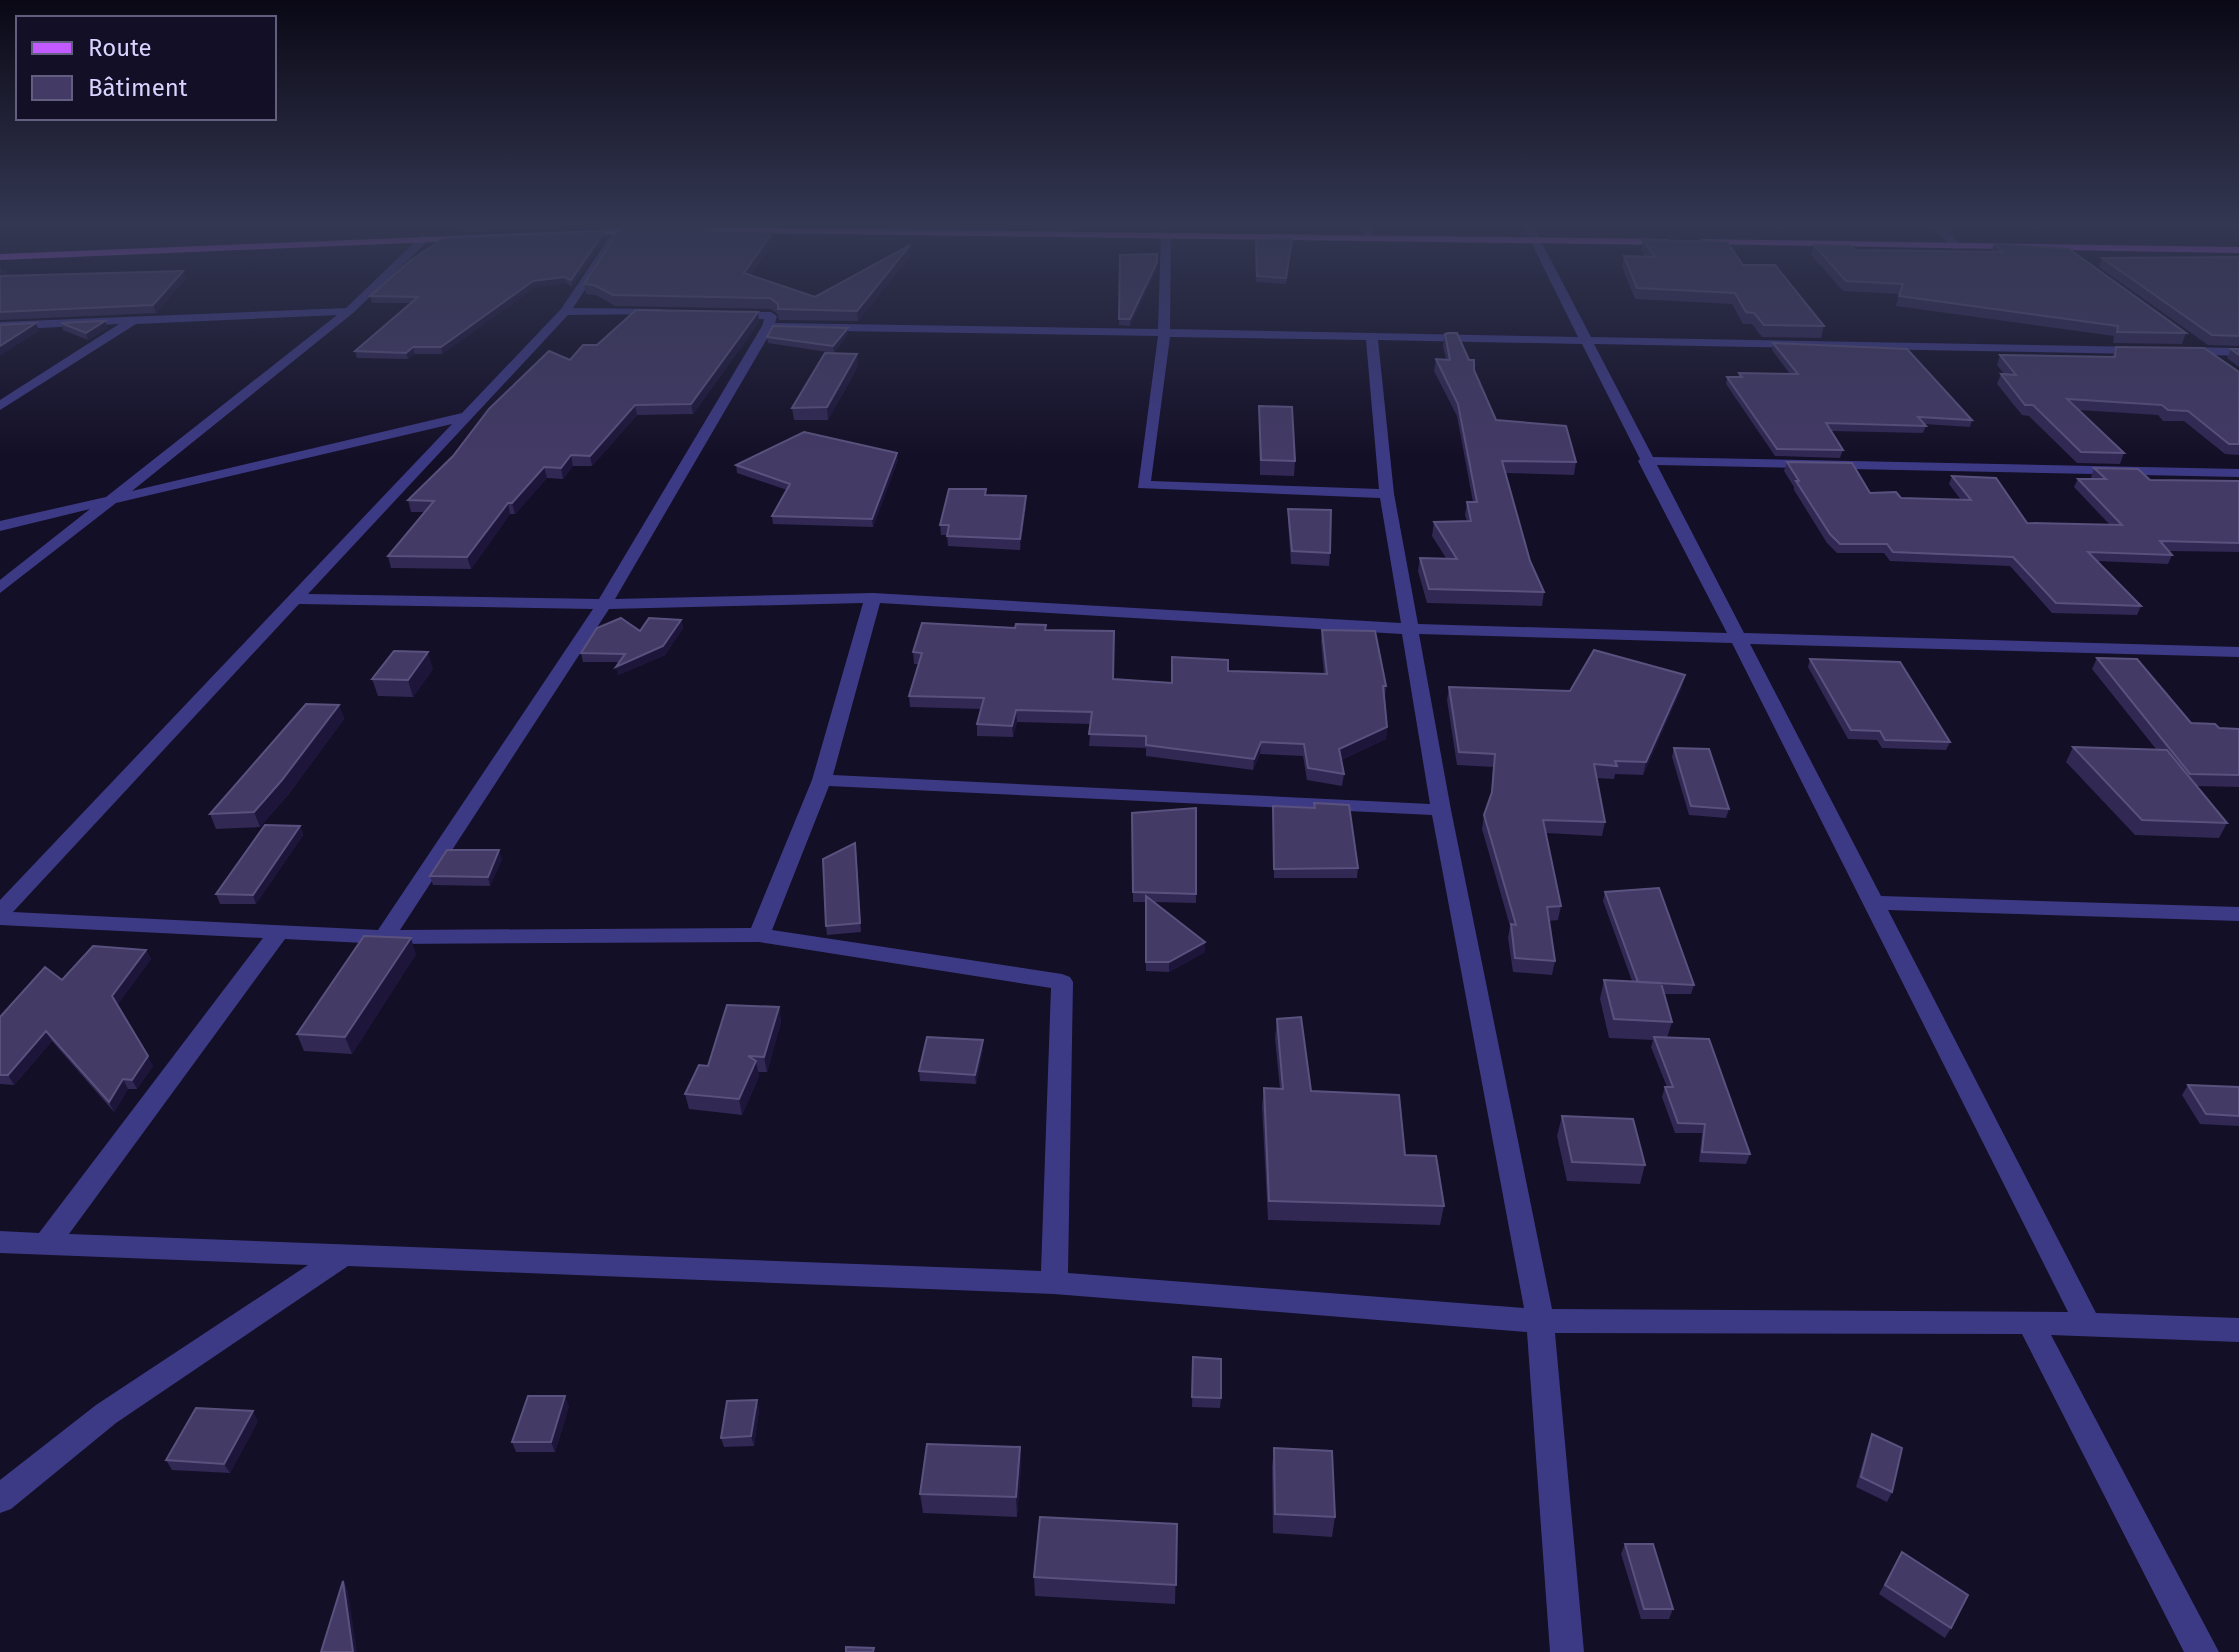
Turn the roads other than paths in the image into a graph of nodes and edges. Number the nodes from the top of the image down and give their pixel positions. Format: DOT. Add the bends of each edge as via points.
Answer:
graph roads {
  1 [pos="357,303"];
  2 [pos="570,303"];
  3 [pos="1165,303"];
  4 [pos="1568,303"];
  5 [pos="349,311"];
  6 [pos="565,311"];
  7 [pos="676,312"];
  8 [pos="717,314"];
  9 [pos="133,320"];
  10 [pos="0,326"];
  11 [pos="768,326"];
  12 [pos="1164,333"];
  13 [pos="2185,335"];
  14 [pos="1372,337"];
  15 [pos="1587,339"];
  16 [pos="2209,352"];
  17 [pos="2239,352"];
  18 [pos="2229,368"];
  19 [pos="0,406"];
  20 [pos="463,417"];
  21 [pos="1645,461"];
  22 [pos="2239,473"];
  23 [pos="1387,494"];
  24 [pos="109,501"];
  25 [pos="0,526"];
  26 [pos="0,588"];
  27 [pos="873,598"];
  28 [pos="298,599"];
  29 [pos="604,604"];
  30 [pos="1410,629"];
  31 [pos="1736,638"];
  32 [pos="2239,652"];
  33 [pos="822,780"];
  34 [pos="1441,810"];
  35 [pos="1872,903"];
  36 [pos="2239,914"];
  37 [pos="0,915"];
  38 [pos="280,931"];
  39 [pos="759,935"];
  40 [pos="384,937"];
  41 [pos="0,1242"];
  42 [pos="46,1244"];
  43 [pos="344,1255"];
  44 [pos="1054,1283"];
  45 [pos="1540,1321"];
  46 [pos="2030,1322"];
  47 [pos="2088,1324"];
  48 [pos="2239,1330"];
  49 [pos="5,1492"];
  50 [pos="2198,1650"];
  51 [pos="1567,1652"];
  1 -- 5 [label="street"];
  2 -- 6 [label="street"];
  3 -- 12 [label="street"];
  4 -- 15 [label="street"];
  5 -- 9 [label="street"];
  5 -- 24 [label="street"];
  6 -- 7 [label="street"];
  6 -- 20 [label="street"];
  8 -- 11 [label="street" via="771,316"];
  9 -- 10 [label="street"];
  9 -- 19 [label="street"];
  11 -- 12 [label="street"];
  11 -- 29 [label="street"];
  12 -- 14 [label="street"];
  12 -- 23 [label="street" via="1143,485"];
  13 -- 16 [label="street"];
  14 -- 15 [label="street"];
  14 -- 23 [label="street"];
  15 -- 16 [label="street"];
  15 -- 21 [label="street"];
  16 -- 17 [label="street"];
  16 -- 18 [label="street"];
  20 -- 24 [label="street"];
  20 -- 28 [label="street"];
  21 -- 22 [label="street"];
  21 -- 31 [label="street"];
  23 -- 30 [label="street"];
  24 -- 25 [label="street"];
  24 -- 26 [label="street"];
  27 -- 29 [label="street"];
  27 -- 30 [label="street"];
  27 -- 33 [label="street"];
  28 -- 29 [label="street"];
  28 -- 37 [label="street"];
  29 -- 40 [label="street"];
  30 -- 31 [label="street"];
  30 -- 34 [label="street"];
  31 -- 32 [label="street"];
  31 -- 35 [label="street"];
  33 -- 34 [label="street"];
  33 -- 39 [label="street"];
  34 -- 45 [label="street"];
  35 -- 36 [label="street"];
  35 -- 47 [label="street"];
  37 -- 38 [label="street"];
  38 -- 40 [label="street"];
  38 -- 42 [label="street"];
  39 -- 40 [label="street"];
  39 -- 44 [label="street" via="1062,982"];
  41 -- 42 [label="street"];
  42 -- 43 [label="street"];
  43 -- 44 [label="street"];
  43 -- 49 [label="street" via="106,1414"];
  44 -- 45 [label="street"];
  45 -- 46 [label="street"];
  45 -- 51 [label="street"];
  46 -- 47 [label="street"];
  46 -- 50 [label="street"];
  47 -- 48 [label="street"];
}
